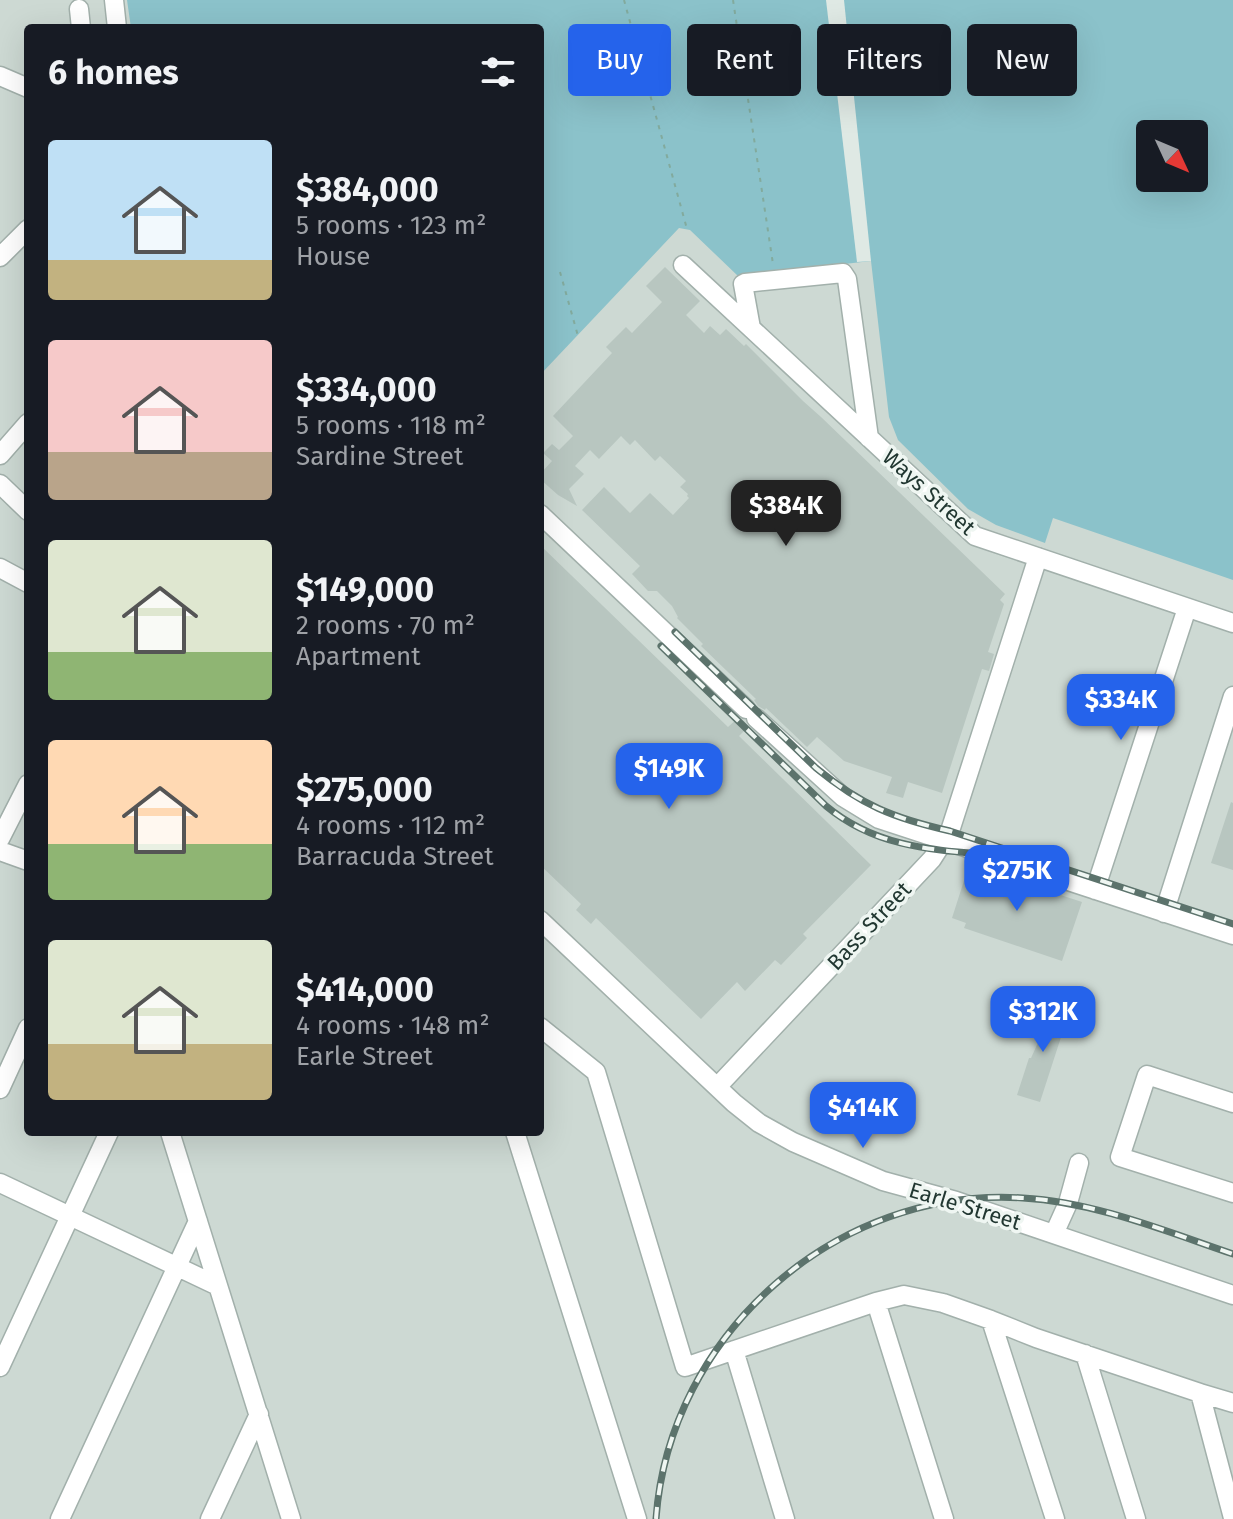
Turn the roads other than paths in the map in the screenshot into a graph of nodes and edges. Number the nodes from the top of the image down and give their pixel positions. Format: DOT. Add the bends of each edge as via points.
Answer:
graph roads {
  1 [pos="114,0"];
  2 [pos="117,24"];
  3 [pos="0,76"];
  4 [pos="24,86"];
  5 [pos="24,233"];
  6 [pos="0,257"];
  7 [pos="683,265"];
  8 [pos="751,328"];
  9 [pos="24,429"];
  10 [pos="869,438"];
  11 [pos="0,455"];
  12 [pos="0,484"];
  13 [pos="24,507"];
  14 [pos="544,518"];
  15 [pos="1038,557"];
  16 [pos="0,568"];
  17 [pos="24,581"];
  18 [pos="1187,608"];
  19 [pos="1233,623"];
  20 [pos="1233,696"];
  21 [pos="24,792"];
  22 [pos="0,839"];
  23 [pos="945,840"];
  24 [pos="0,851"];
  25 [pos="24,860"];
  26 [pos="1095,890"];
  27 [pos="1164,913"];
  28 [pos="544,924"];
  29 [pos="1233,935"];
  30 [pos="544,1030"];
  31 [pos="24,1037"];
  32 [pos="717,1087"];
  33 [pos="0,1089"];
  34 [pos="1233,1103"];
  35 [pos="107,1136"];
  36 [pos="171,1136"];
  37 [pos="516,1136"];
  38 [pos="1079,1163"];
  39 [pos="0,1183"];
  40 [pos="1233,1193"];
  41 [pos="70,1216"];
  42 [pos="198,1221"];
  43 [pos="1054,1234"];
  44 [pos="177,1266"];
  45 [pos="218,1286"];
  46 [pos="1233,1295"];
  47 [pos="876,1302"];
  48 [pos="991,1320"];
  49 [pos="734,1350"];
  50 [pos="1085,1354"];
  51 [pos="0,1367"];
  52 [pos="1200,1393"];
  53 [pos="1233,1403"];
  54 [pos="259,1414"];
  55 [pos="1233,1518"];
  56 [pos="60,1519"];
  57 [pos="210,1519"];
  58 [pos="291,1519"];
  59 [pos="637,1519"];
  60 [pos="785,1519"];
  61 [pos="944,1519"];
  62 [pos="1055,1519"];
  63 [pos="1136,1519"];
  1 -- 2 [label="street"];
  3 -- 4 [label="street"];
  5 -- 6 [label="street"];
  7 -- 8 [label="street, Ways Street"];
  8 -- 10 [label="street, Ways Street"];
  8 -- 10 [label="street" via="743,284 843,273"];
  9 -- 11 [label="street"];
  10 -- 15 [label="street, Ways Street" via="975,536"];
  12 -- 13 [label="street"];
  14 -- 23 [label="street" via="843,797 879,819"];
  15 -- 18 [label="street, Ways Street"];
  15 -- 23 [label="street, Bass Street"];
  16 -- 17 [label="street"];
  18 -- 19 [label="street, Ways Street"];
  18 -- 26 [label="street"];
  20 -- 27 [label="street"];
  21 -- 22 [label="street"];
  23 -- 26 [label="street"];
  23 -- 32 [label="street, Bass Street"];
  24 -- 25 [label="street"];
  26 -- 27 [label="street"];
  27 -- 29 [label="street"];
  28 -- 32 [label="street, Earle Street"];
  30 -- 49 [label="street" via="596,1072 685,1367"];
  31 -- 33 [label="street"];
  32 -- 43 [label="street, Earle Street" via="759,1123 793,1142 883,1181"];
  34 -- 40 [label="street" via="1147,1075 1120,1157"];
  35 -- 41 [label="street"];
  36 -- 42 [label="street"];
  37 -- 59 [label="street"];
  38 -- 43 [label="street"];
  39 -- 41 [label="street"];
  41 -- 44 [label="street"];
  41 -- 51 [label="street"];
  42 -- 44 [label="street"];
  42 -- 45 [label="street"];
  43 -- 46 [label="street, Earle Street"];
  44 -- 45 [label="street"];
  44 -- 56 [label="street"];
  45 -- 54 [label="street"];
  47 -- 48 [label="street" via="904,1295"];
  47 -- 49 [label="street"];
  47 -- 61 [label="street"];
  48 -- 50 [label="street"];
  48 -- 62 [label="street"];
  49 -- 60 [label="street"];
  50 -- 52 [label="street"];
  50 -- 63 [label="street"];
  52 -- 53 [label="street"];
  52 -- 55 [label="street"];
  54 -- 57 [label="street"];
  54 -- 58 [label="street"];
}
